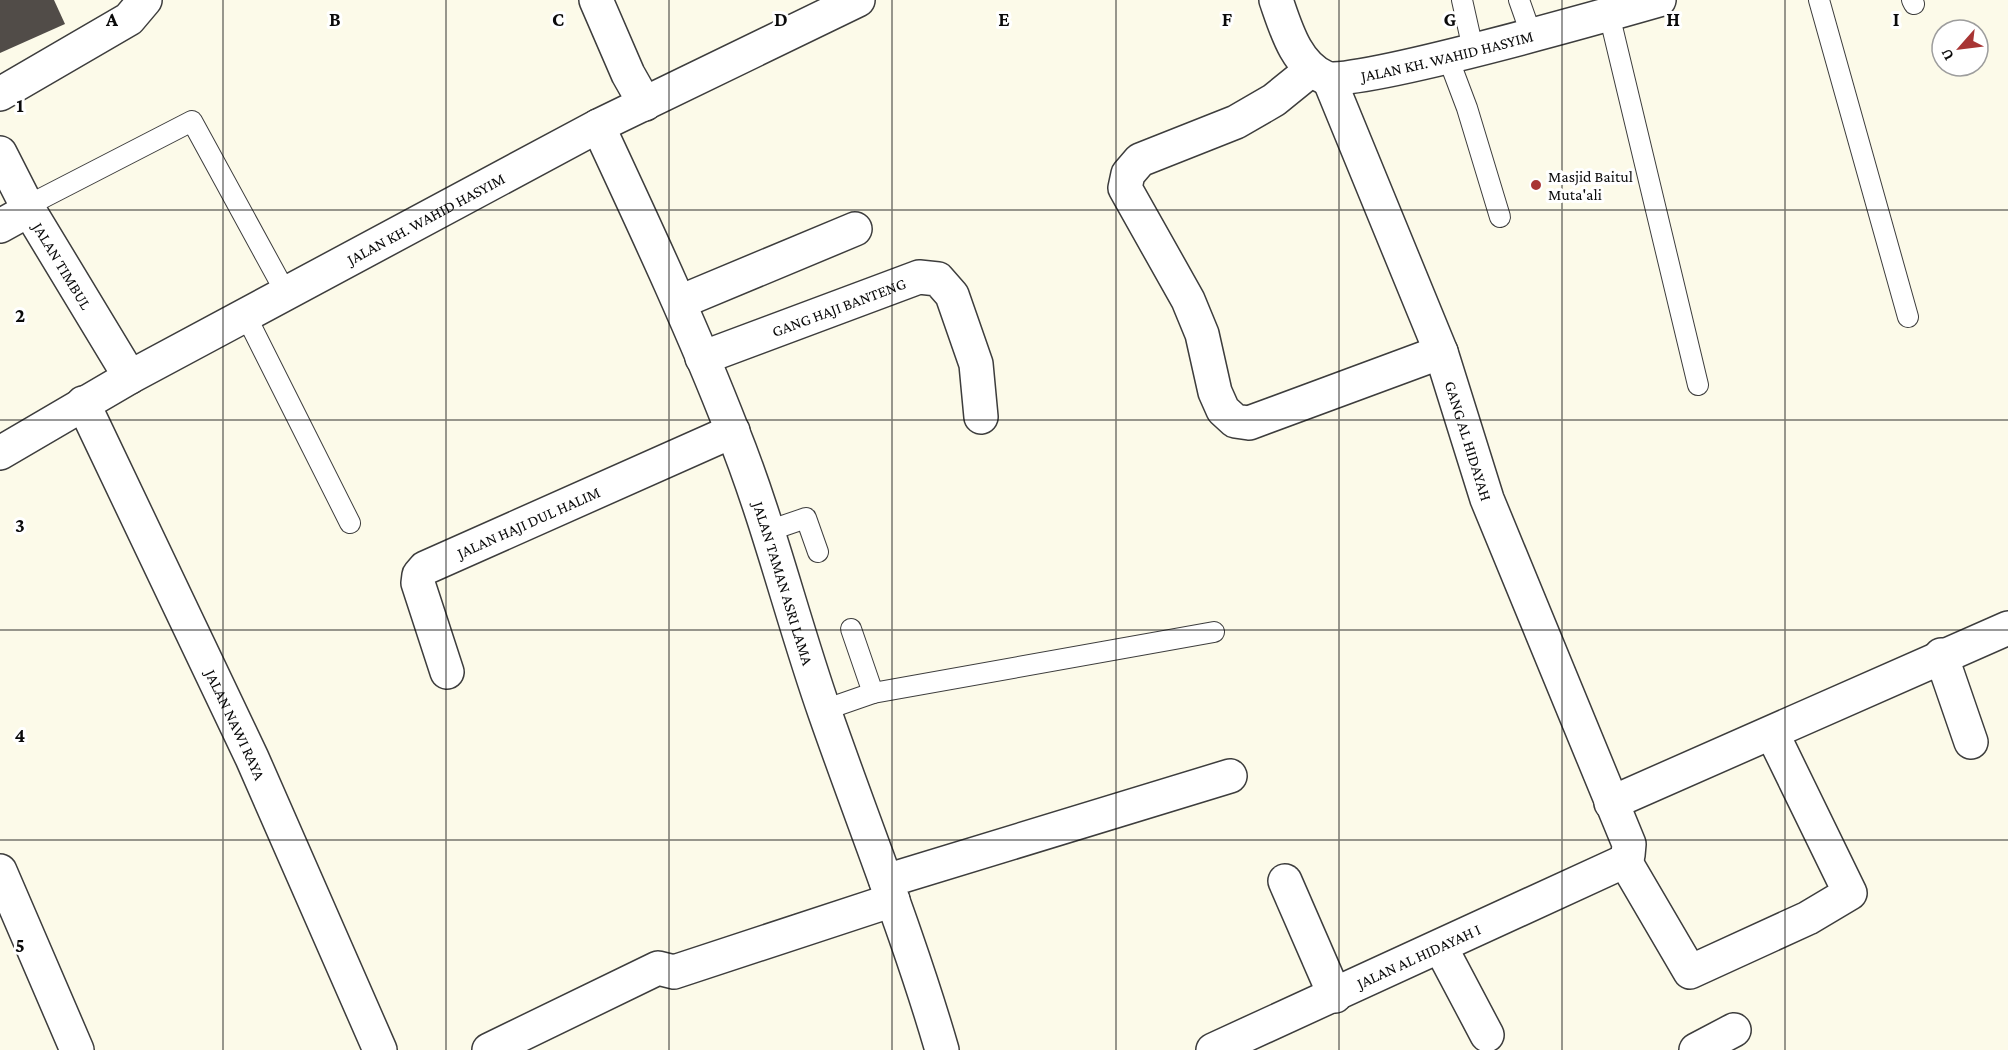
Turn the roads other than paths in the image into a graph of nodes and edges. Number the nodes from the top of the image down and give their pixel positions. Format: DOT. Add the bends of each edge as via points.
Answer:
graph roads {
  1 [pos="145,0"];
  2 [pos="596,0"];
  3 [pos="1276,0"];
  4 [pos="1462,0"];
  5 [pos="1519,0"];
  6 [pos="1659,0"];
  7 [pos="1819,0"];
  8 [pos="845,3"];
  9 [pos="1609,14"];
  10 [pos="1531,34"];
  11 [pos="1460,52"];
  12 [pos="1320,75"];
  13 [pos="0,94"];
  14 [pos="645,104"];
  15 [pos="598,126"];
  16 [pos="0,153"];
  17 [pos="28,208"];
  18 [pos="1500,217"];
  19 [pos="0,226"];
  20 [pos="855,229"];
  21 [pos="287,295"];
  22 [pos="680,302"];
  23 [pos="246,316"];
  24 [pos="1908,317"];
  25 [pos="1441,352"];
  26 [pos="702,358"];
  27 [pos="130,377"];
  28 [pos="1698,385"];
  29 [pos="83,403"];
  30 [pos="981,417"];
  31 [pos="733,431"];
  32 [pos="0,453"];
  33 [pos="350,523"];
  34 [pos="768,531"];
  35 [pos="818,552"];
  36 [pos="2008,628"];
  37 [pos="851,629"];
  38 [pos="1214,632"];
  39 [pos="1941,655"];
  40 [pos="447,672"];
  41 [pos="873,693"];
  42 [pos="824,710"];
  43 [pos="1772,733"];
  44 [pos="1971,742"];
  45 [pos="1230,776"];
  46 [pos="1611,803"];
  47 [pos="1624,861"];
  48 [pos="0,871"];
  49 [pos="1285,881"];
  50 [pos="890,890"];
  51 [pos="1441,948"];
  52 [pos="1335,996"];
  53 [pos="1734,1030"];
  54 [pos="1487,1035"];
  55 [pos="77,1050"];
  56 [pos="380,1050"];
  57 [pos="489,1050"];
  58 [pos="942,1050"];
  59 [pos="1213,1050"];
  60 [pos="1696,1050"];
  1 -- 13 [label="street" via="129,19"];
  2 -- 14 [label="street"];
  3 -- 12 [label="street" via="1287,33"];
  4 -- 11 [label="lane"];
  5 -- 10 [label="lane"];
  6 -- 9 [label="street, JALAN KH. WAHID HASYIM"];
  7 -- 24 [label="lane"];
  8 -- 14 [label="street, JALAN KH. WAHID HASYIM"];
  9 -- 10 [label="street, JALAN KH. WAHID HASYIM"];
  9 -- 28 [label="lane"];
  10 -- 11 [label="street, JALAN KH. WAHID HASYIM"];
  11 -- 12 [label="street, JALAN KH. WAHID HASYIM" via="1359,76"];
  11 -- 18 [label="lane" via="1467,108"];
  12 -- 25 [label="street, GANG AL HIDAYAH"];
  12 -- 25 [label="street" via="1236,122 1140,160 1128,174 1125,188 1167,260 1202,334 1215,392 1223,410 1235,421 1249,423"];
  14 -- 15 [label="street, JALAN KH. WAHID HASYIM"];
  15 -- 21 [label="street, JALAN KH. WAHID HASYIM"];
  15 -- 22 [label="street, JALAN TAMAN ASRI LAMA"];
  16 -- 17 [label="street, JALAN TIMBUL"];
  17 -- 19 [label="street"];
  17 -- 21 [label="lane" via="192,121"];
  17 -- 27 [label="street, JALAN TIMBUL"];
  20 -- 22 [label="street"];
  21 -- 23 [label="street, JALAN KH. WAHID HASYIM"];
  22 -- 26 [label="street, JALAN TAMAN ASRI LAMA"];
  23 -- 27 [label="street, JALAN KH. WAHID HASYIM"];
  23 -- 33 [label="lane"];
  25 -- 46 [label="street, GANG AL HIDAYAH" via="1487,499"];
  26 -- 30 [label="street, GANG HAJI BANTENG" via="920,277 938,279 952,295 976,364"];
  26 -- 31 [label="street, JALAN TAMAN ASRI LAMA"];
  27 -- 29 [label="street, JALAN KH. WAHID HASYIM"];
  29 -- 32 [label="street, JALAN KH. WAHID HASYIM"];
  29 -- 56 [label="street, JALAN NAWI RAYA" via="252,758"];
  31 -- 34 [label="street, JALAN TAMAN ASRI LAMA"];
  31 -- 40 [label="street, JALAN HAJI DUL HALIM" via="425,568 418,583"];
  34 -- 35 [label="lane" via="806,518"];
  34 -- 42 [label="street, JALAN TAMAN ASRI LAMA"];
  36 -- 39 [label="street"];
  37 -- 41 [label="lane"];
  38 -- 41 [label="lane"];
  39 -- 43 [label="street"];
  39 -- 44 [label="street"];
  41 -- 42 [label="lane"];
  42 -- 50 [label="street, JALAN TAMAN ASRI LAMA"];
  43 -- 46 [label="street"];
  43 -- 47 [label="street" via="1850,893 1808,918 1690,972"];
  45 -- 50 [label="street"];
  46 -- 47 [label="street, GANG AL HIDAYAH" via="1629,844"];
  47 -- 51 [label="street, JALAN AL HIDAYAH I"];
  48 -- 55 [label="street"];
  49 -- 52 [label="street"];
  50 -- 57 [label="street" via="674,972 658,968"];
  50 -- 58 [label="street, JALAN TAMAN ASRI LAMA"];
  51 -- 52 [label="street, JALAN AL HIDAYAH I"];
  51 -- 54 [label="street"];
  52 -- 59 [label="street, JALAN AL HIDAYAH I"];
  53 -- 60 [label="street"];
}
